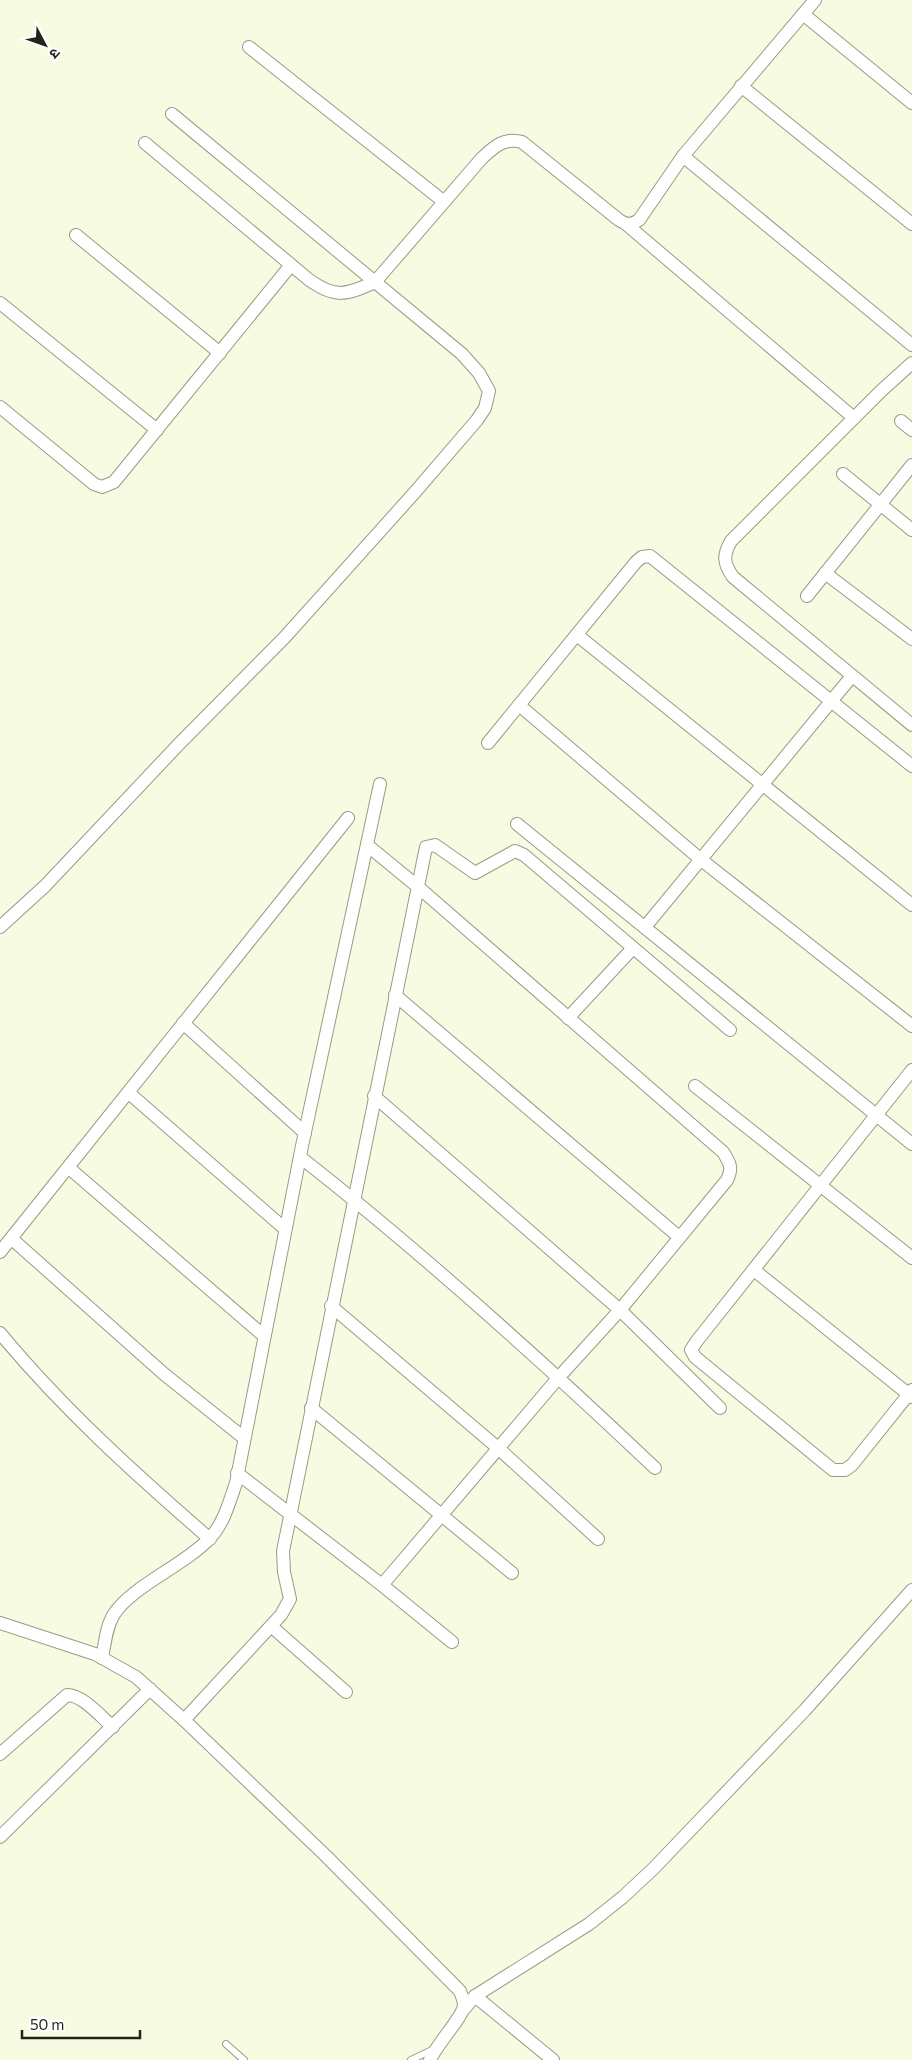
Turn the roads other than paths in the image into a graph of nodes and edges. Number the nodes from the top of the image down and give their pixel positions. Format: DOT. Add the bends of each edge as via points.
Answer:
graph roads {
  1 [pos="815,0"];
  2 [pos="803,14"];
  3 [pos="249,47"];
  4 [pos="741,86"];
  5 [pos="912,103"];
  6 [pos="172,114"];
  7 [pos="145,143"];
  8 [pos="683,156"];
  9 [pos="443,201"];
  10 [pos="626,224"];
  11 [pos="912,224"];
  12 [pos="76,235"];
  13 [pos="291,265"];
  14 [pos="374,282"];
  15 [pos="0,303"];
  16 [pos="912,345"];
  17 [pos="220,353"];
  18 [pos="912,363"];
  19 [pos="0,407"];
  20 [pos="854,418"];
  21 [pos="900,421"];
  22 [pos="157,430"];
  23 [pos="912,430"];
  24 [pos="912,465"];
  25 [pos="843,474"];
  26 [pos="880,504"];
  27 [pos="912,530"];
  28 [pos="825,573"];
  29 [pos="807,596"];
  30 [pos="577,636"];
  31 [pos="912,639"];
  32 [pos="852,676"];
  33 [pos="830,701"];
  34 [pos="519,705"];
  35 [pos="912,725"];
  36 [pos="488,743"];
  37 [pos="912,766"];
  38 [pos="380,784"];
  39 [pos="762,784"];
  40 [pos="348,818"];
  41 [pos="517,824"];
  42 [pos="367,845"];
  43 [pos="699,858"];
  44 [pos="417,886"];
  45 [pos="912,905"];
  46 [pos="0,927"];
  47 [pos="644,927"];
  48 [pos="633,948"];
  49 [pos="394,995"];
  50 [pos="568,1018"];
  51 [pos="183,1023"];
  52 [pos="912,1026"];
  53 [pos="730,1030"];
  54 [pos="912,1070"];
  55 [pos="695,1086"];
  56 [pos="129,1093"];
  57 [pos="374,1096"];
  58 [pos="876,1115"];
  59 [pos="305,1133"];
  60 [pos="912,1144"];
  61 [pos="300,1157"];
  62 [pos="69,1168"];
  63 [pos="819,1185"];
  64 [pos="353,1199"];
  65 [pos="285,1229"];
  66 [pos="679,1237"];
  67 [pos="12,1239"];
  68 [pos="0,1252"];
  69 [pos="912,1258"];
  70 [pos="754,1270"];
  71 [pos="332,1306"];
  72 [pos="620,1310"];
  73 [pos="0,1333"];
  74 [pos="264,1336"];
  75 [pos="559,1377"];
  76 [pos="911,1393"];
  77 [pos="311,1408"];
  78 [pos="720,1408"];
  79 [pos="244,1438"];
  80 [pos="498,1448"];
  81 [pos="655,1468"];
  82 [pos="238,1473"];
  83 [pos="290,1513"];
  84 [pos="442,1515"];
  85 [pos="210,1539"];
  86 [pos="598,1539"];
  87 [pos="512,1573"];
  88 [pos="382,1585"];
  89 [pos="912,1590"];
  90 [pos="0,1623"];
  91 [pos="272,1626"];
  92 [pos="452,1642"];
  93 [pos="102,1658"];
  94 [pos="150,1689"];
  95 [pos="346,1692"];
  96 [pos="184,1720"];
  97 [pos="113,1727"];
  98 [pos="0,1754"];
  99 [pos="0,1837"];
  100 [pos="475,1996"];
  101 [pos="464,2009"];
  102 [pos="226,2044"];
  103 [pos="433,2054"];
  104 [pos="244,2060"];
  105 [pos="411,2060"];
  106 [pos="553,2060"];
  1 -- 2 [label="street"];
  2 -- 4 [label="street"];
  2 -- 5 [label="street"];
  3 -- 9 [label="street"];
  4 -- 8 [label="street"];
  4 -- 11 [label="street"];
  6 -- 14 [label="street"];
  7 -- 13 [label="street"];
  8 -- 10 [label="street" via="639,220"];
  8 -- 16 [label="street"];
  9 -- 10 [label="street" via="494,147 514,140 522,142"];
  9 -- 14 [label="street"];
  10 -- 20 [label="street"];
  12 -- 17 [label="street"];
  13 -- 14 [label="street" via="316,285 334,294 351,293"];
  13 -- 17 [label="street"];
  14 -- 46 [label="street" via="462,354 479,373 489,391 485,408 416,491 285,637 45,886"];
  15 -- 22 [label="street"];
  17 -- 22 [label="street"];
  18 -- 20 [label="street"];
  19 -- 22 [label="street" via="94,484 102,487 114,482"];
  20 -- 32 [label="street" via="731,541 724,555 732,576"];
  21 -- 23 [label="street"];
  24 -- 26 [label="street"];
  25 -- 26 [label="street"];
  26 -- 27 [label="street"];
  26 -- 28 [label="street"];
  28 -- 29 [label="street"];
  28 -- 31 [label="street"];
  30 -- 33 [label="street" via="636,562 650,556"];
  30 -- 34 [label="street"];
  30 -- 39 [label="street"];
  32 -- 33 [label="street"];
  32 -- 35 [label="street"];
  33 -- 37 [label="street"];
  33 -- 39 [label="street"];
  34 -- 36 [label="street"];
  34 -- 43 [label="street"];
  38 -- 42 [label="street"];
  39 -- 43 [label="street"];
  39 -- 45 [label="street"];
  40 -- 51 [label="street"];
  41 -- 47 [label="street"];
  42 -- 44 [label="street"];
  42 -- 59 [label="street"];
  43 -- 47 [label="street"];
  43 -- 52 [label="street"];
  44 -- 48 [label="street" via="423,851 430,844 475,873 515,851 524,855"];
  44 -- 49 [label="street"];
  44 -- 50 [label="street"];
  47 -- 58 [label="street"];
  48 -- 50 [label="street"];
  48 -- 53 [label="street"];
  49 -- 57 [label="street"];
  49 -- 66 [label="street"];
  50 -- 66 [label="street" via="723,1152 730,1164 727,1180"];
  51 -- 56 [label="street"];
  51 -- 59 [label="street"];
  54 -- 58 [label="street"];
  55 -- 63 [label="street"];
  56 -- 62 [label="street"];
  56 -- 65 [label="street"];
  57 -- 64 [label="street"];
  57 -- 72 [label="street"];
  58 -- 60 [label="street"];
  58 -- 63 [label="street"];
  59 -- 61 [label="street"];
  61 -- 64 [label="street"];
  61 -- 65 [label="street"];
  62 -- 67 [label="street"];
  62 -- 74 [label="street"];
  63 -- 69 [label="street"];
  63 -- 70 [label="street"];
  64 -- 71 [label="street"];
  64 -- 75 [label="street"];
  65 -- 74 [label="street"];
  66 -- 72 [label="street"];
  67 -- 68 [label="street"];
  67 -- 79 [label="street" via="164,1374"];
  70 -- 76 [label="street"];
  70 -- 76 [label="street" via="691,1350 695,1357 833,1470 845,1470 852,1465"];
  71 -- 77 [label="street"];
  71 -- 80 [label="street"];
  72 -- 75 [label="street"];
  72 -- 78 [label="street"];
  73 -- 85 [label="street" via="75,1417 132,1472"];
  74 -- 79 [label="street"];
  75 -- 80 [label="street"];
  75 -- 81 [label="street"];
  77 -- 83 [label="street"];
  77 -- 84 [label="street"];
  79 -- 82 [label="street"];
  80 -- 84 [label="street"];
  80 -- 86 [label="street"];
  82 -- 83 [label="street"];
  82 -- 85 [label="street" via="227,1512"];
  83 -- 88 [label="street"];
  83 -- 91 [label="street" via="283,1551 290,1599"];
  84 -- 87 [label="street"];
  84 -- 88 [label="street"];
  85 -- 93 [label="street" via="127,1600 115,1613 108,1627"];
  88 -- 92 [label="street"];
  89 -- 100 [label="street" via="805,1710 623,1897 589,1924"];
  90 -- 93 [label="street"];
  91 -- 95 [label="street"];
  91 -- 96 [label="street"];
  93 -- 94 [label="street"];
  94 -- 96 [label="street"];
  94 -- 97 [label="street"];
  96 -- 101 [label="street" via="460,1991"];
  97 -- 98 [label="street" via="82,1701 67,1695"];
  97 -- 99 [label="street"];
  100 -- 101 [label="street"];
  100 -- 106 [label="street"];
  101 -- 103 [label="street"];
  102 -- 104 [label="lane"];
  103 -- 105 [label="lane"];
}
